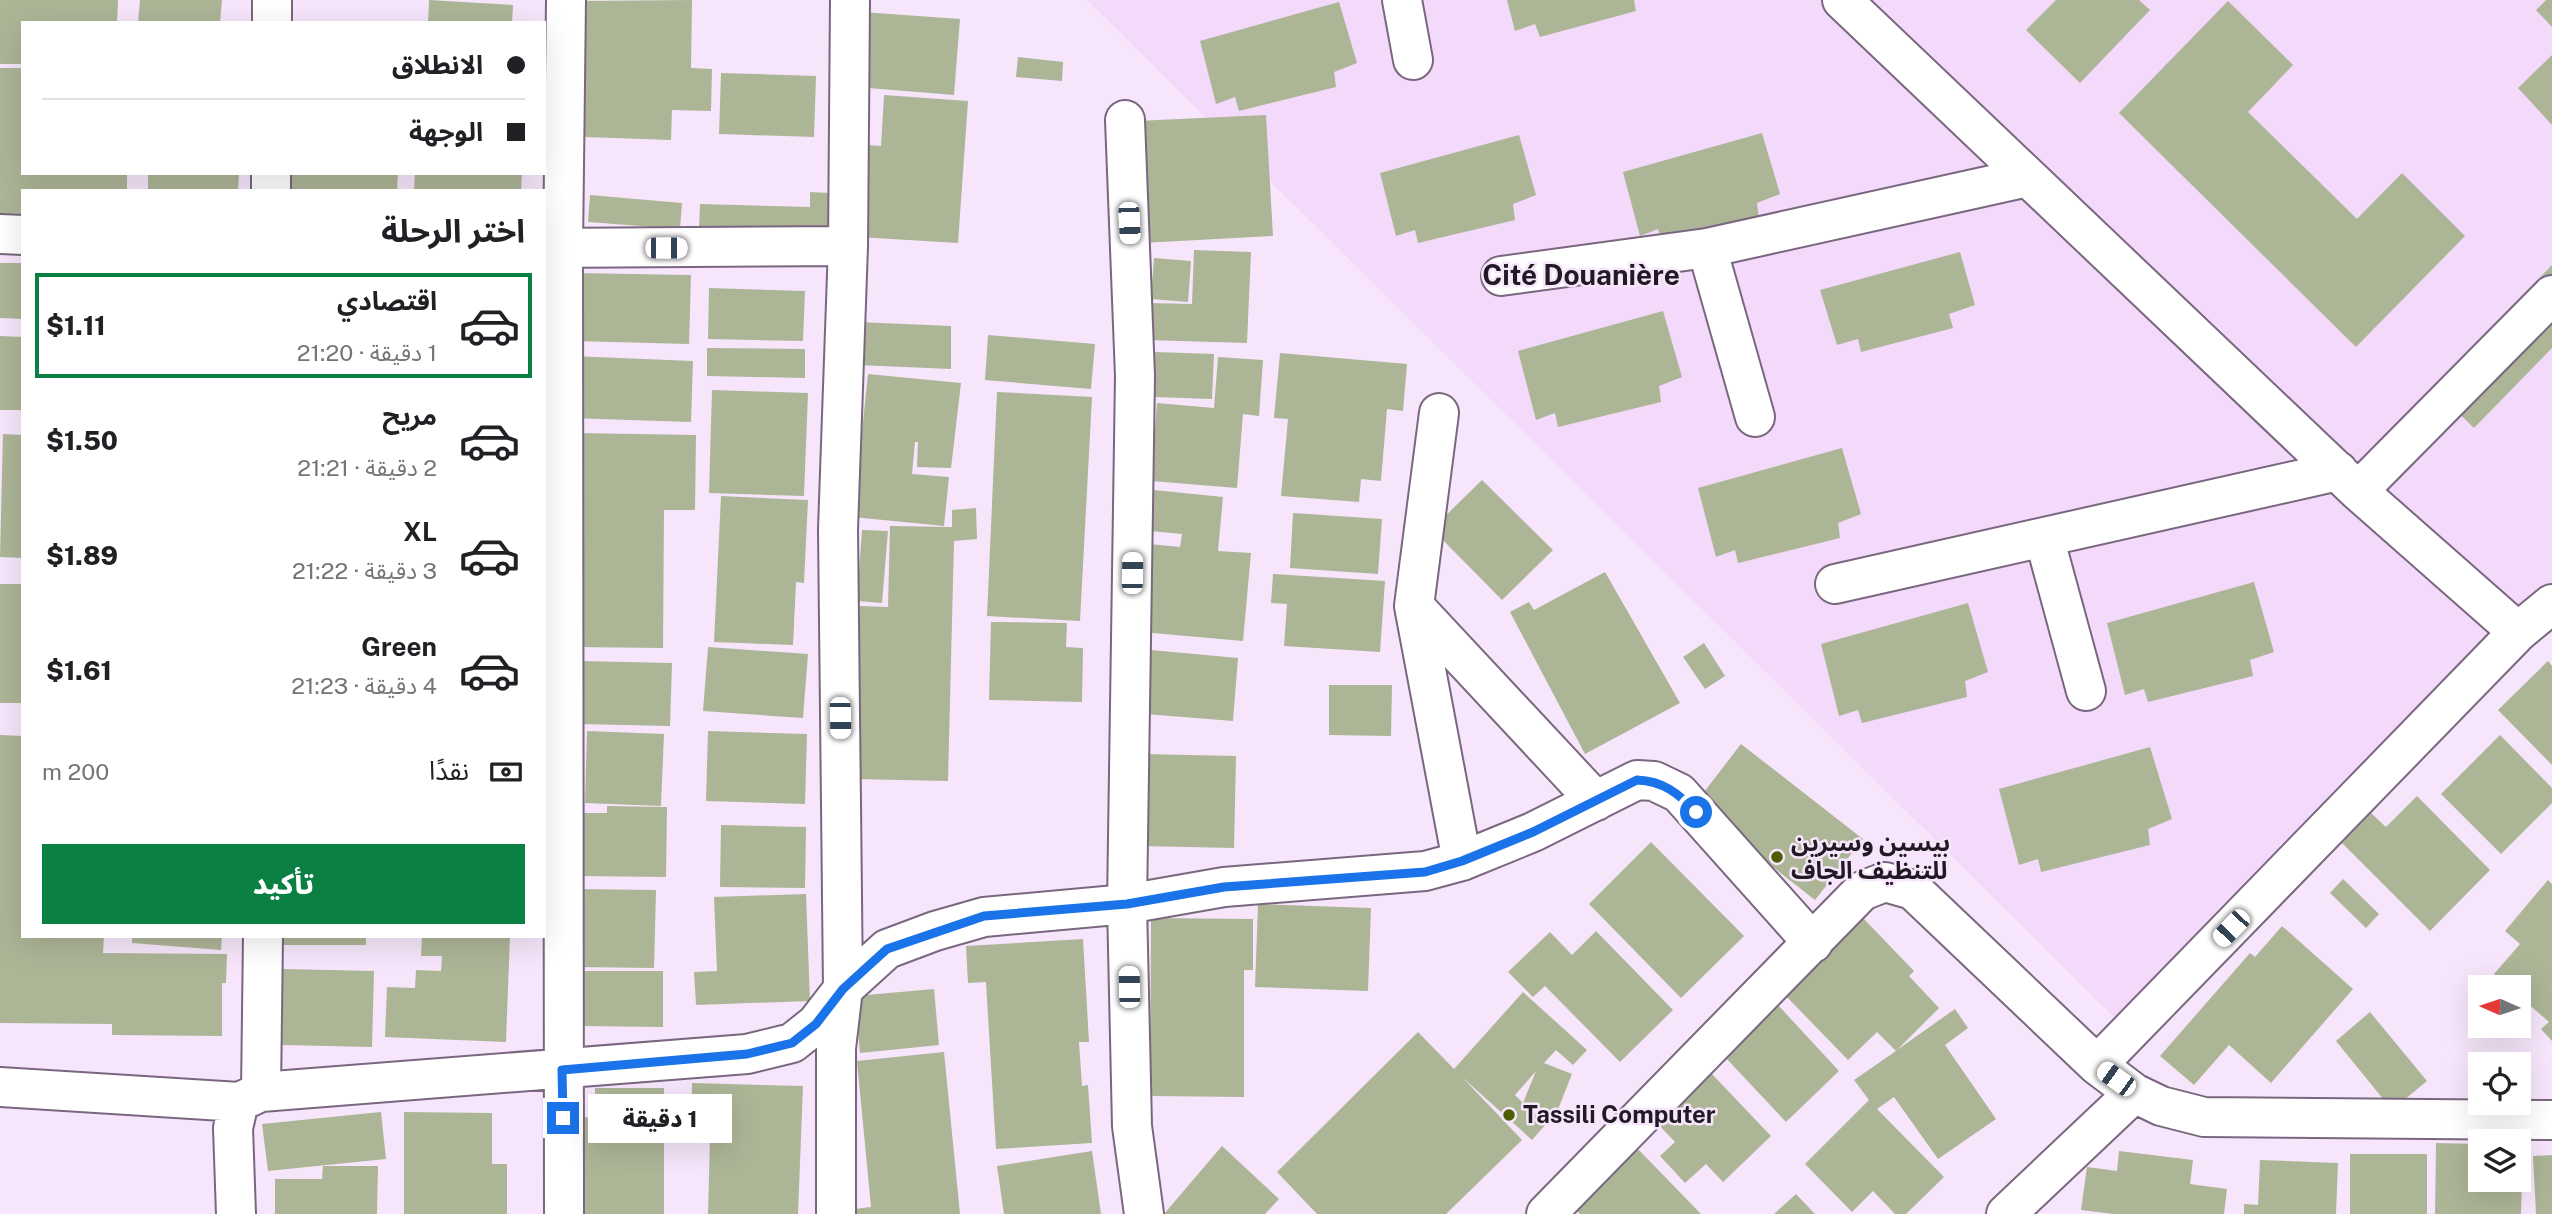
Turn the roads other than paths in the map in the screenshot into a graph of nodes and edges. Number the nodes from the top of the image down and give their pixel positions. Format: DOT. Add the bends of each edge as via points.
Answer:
graph roads {
  1 [pos="272,0"];
  2 [pos="566,0"];
  3 [pos="850,0"];
  4 [pos="1402,0"];
  5 [pos="1842,0"];
  6 [pos="272,21"];
  7 [pos="1413,60"];
  8 [pos="1125,120"];
  9 [pos="2028,177"];
  10 [pos="0,234"];
  11 [pos="21,235"];
  12 [pos="848,246"];
  13 [pos="553,248"];
  14 [pos="1707,248"];
  15 [pos="1502,276"];
  16 [pos="2552,295"];
  17 [pos="1439,413"];
  18 [pos="1755,417"];
  19 [pos="2348,481"];
  20 [pos="2044,537"];
  21 [pos="1835,584"];
  22 [pos="2552,604"];
  23 [pos="1414,606"];
  24 [pos="2518,632"];
  25 [pos="2086,691"];
  26 [pos="1596,801"];
  27 [pos="1462,861"];
  28 [pos="1127,904"];
  29 [pos="263,938"];
  30 [pos="1813,943"];
  31 [pos="843,989"];
  32 [pos="2097,1065"];
  33 [pos="562,1070"];
  34 [pos="0,1087"];
  35 [pos="2134,1093"];
  36 [pos="250,1097"];
  37 [pos="2552,1120"];
  38 [pos="236,1214"];
  39 [pos="564,1214"];
  40 [pos="836,1214"];
  41 [pos="1144,1214"];
  42 [pos="1546,1214"];
  43 [pos="2006,1214"];
  1 -- 6 [label="street"];
  2 -- 13 [label="street"];
  3 -- 12 [label="street"];
  4 -- 7 [label="street"];
  5 -- 9 [label="street"];
  8 -- 28 [label="street" via="1135,376"];
  9 -- 14 [label="street"];
  9 -- 19 [label="street"];
  10 -- 11 [label="street"];
  12 -- 13 [label="street"];
  12 -- 31 [label="street" via="838,529"];
  13 -- 33 [label="street"];
  14 -- 15 [label="street"];
  14 -- 18 [label="street"];
  16 -- 19 [label="street"];
  17 -- 23 [label="street"];
  19 -- 20 [label="street"];
  19 -- 24 [label="street"];
  20 -- 21 [label="street"];
  20 -- 25 [label="street"];
  22 -- 24 [label="street"];
  23 -- 26 [label="street"];
  23 -- 27 [label="street"];
  24 -- 32 [label="street"];
  26 -- 27 [label="street"];
  26 -- 30 [label="street" via="1637,780 1654,781 1679,793"];
  27 -- 28 [label="street" via="1425,872 1224,887"];
  28 -- 31 [label="street" via="984,916 887,949"];
  28 -- 41 [label="street" via="1132,1126"];
  29 -- 36 [label="street"];
  30 -- 32 [label="street" via="1862,891 1885,882 1913,890"];
  30 -- 42 [label="street"];
  31 -- 33 [label="street" via="816,1024 792,1043 747,1054"];
  31 -- 40 [label="street" via="836,1048"];
  32 -- 35 [label="street"];
  33 -- 36 [label="street"];
  33 -- 39 [label="street"];
  34 -- 36 [label="street"];
  35 -- 37 [label="street" via="2161,1106 2204,1117"];
  35 -- 43 [label="street"];
  36 -- 38 [label="street" via="233,1128"];
}
